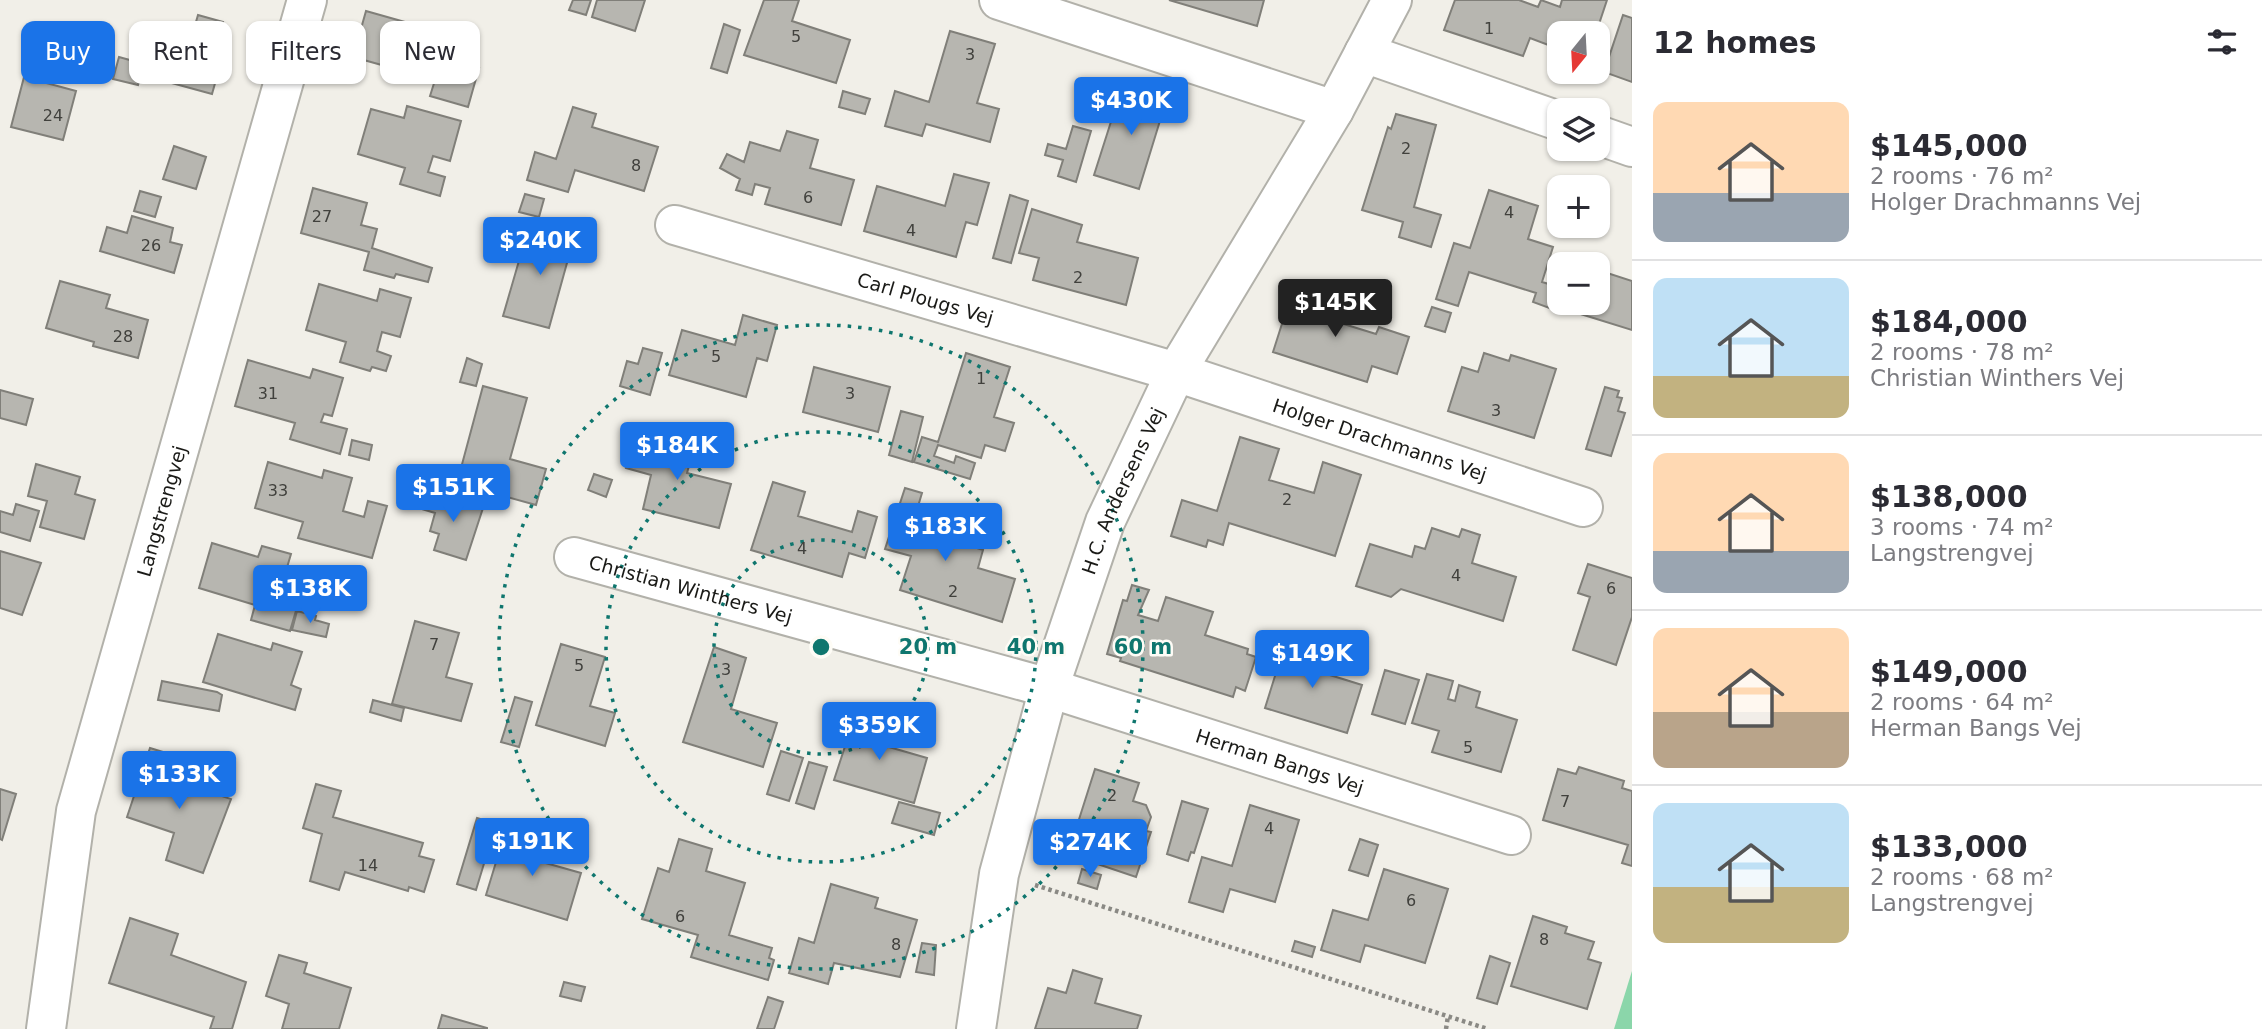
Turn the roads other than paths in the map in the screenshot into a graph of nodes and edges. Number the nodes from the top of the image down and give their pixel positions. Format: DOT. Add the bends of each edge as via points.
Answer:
graph roads {
  1 [pos="307,0"];
  2 [pos="999,0"];
  3 [pos="1392,0"];
  4 [pos="1364,52"];
  5 [pos="1334,110"];
  6 [pos="1547,117"];
  7 [pos="1610,139"];
  8 [pos="1632,147"];
  9 [pos="676,225"];
  10 [pos="1176,372"];
  11 [pos="1583,507"];
  12 [pos="574,557"];
  13 [pos="1048,688"];
  14 [pos="1511,835"];
  15 [pos="46,1029"];
  16 [pos="976,1029"];
  1 -- 15 [label="street, Langstrengvej" via="76,811"];
  2 -- 5 [label="street"];
  3 -- 4 [label="street, H.C. Andersens Vej"];
  4 -- 5 [label="street, H.C. Andersens Vej"];
  4 -- 6 [label="street"];
  5 -- 10 [label="street, H.C. Andersens Vej"];
  7 -- 8 [label="street"];
  9 -- 10 [label="street, Carl Plougs Vej"];
  10 -- 11 [label="street, Holger Drachmanns Vej"];
  10 -- 13 [label="street, H.C. Andersens Vej" via="1105,522"];
  12 -- 13 [label="street, Christian Winthers Vej"];
  13 -- 14 [label="street, Herman Bangs Vej"];
  13 -- 16 [label="street, H.C. Andersens Vej" via="999,874"];
}
